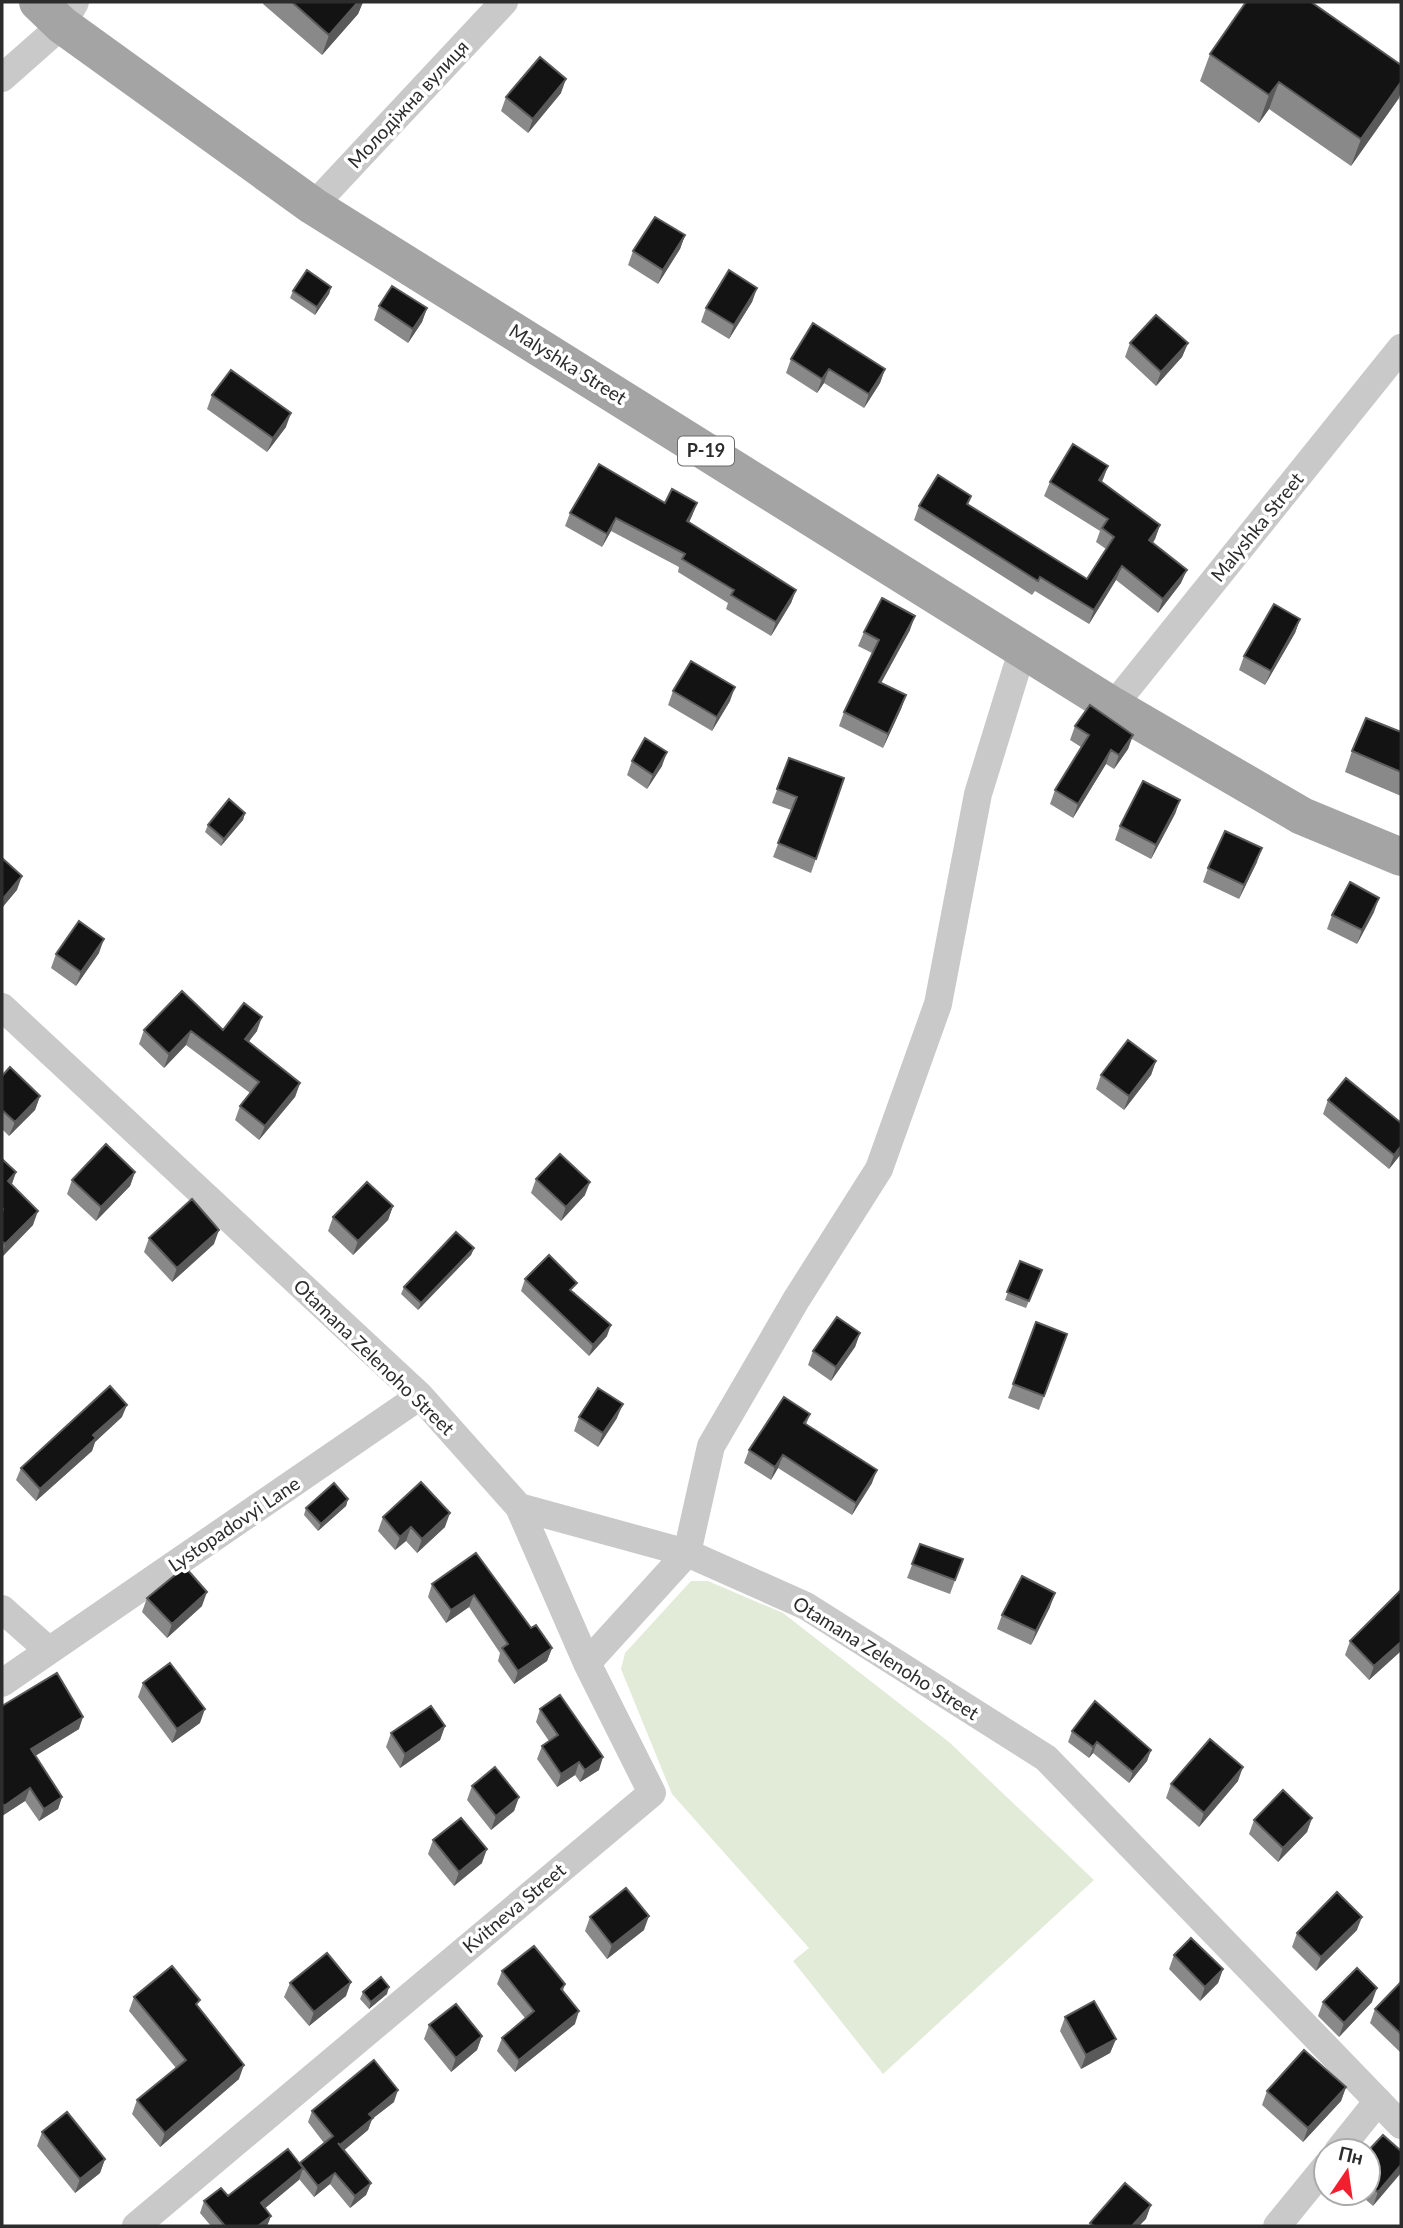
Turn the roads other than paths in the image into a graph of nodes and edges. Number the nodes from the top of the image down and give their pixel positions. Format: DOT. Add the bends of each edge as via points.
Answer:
graph roads {
  1 [pos="504,2"];
  2 [pos="58,10"];
  3 [pos="2,78"];
  4 [pos="313,206"];
  5 [pos="1401,348"];
  6 [pos="1023,648"];
  7 [pos="1113,706"];
  8 [pos="1401,857"];
  9 [pos="2,1007"];
  10 [pos="420,1396"];
  11 [pos="519,1507"];
  12 [pos="687,1553"];
  13 [pos="2,1609"];
  14 [pos="47,1649"];
  15 [pos="587,1663"];
  16 [pos="2,1684"];
  17 [pos="1378,2101"];
  18 [pos="1401,2125"];
  19 [pos="1349,2137"];
  20 [pos="1312,2184"];
  21 [pos="136,2226"];
  22 [pos="1278,2226"];
  1 -- 4 [label="street, Молодіжна вулиця"];
  2 -- 3 [label="street"];
  2 -- 4 [label="main road, Malyshka Street / Р-19"];
  4 -- 6 [label="main road, Malyshka Street / Р-19"];
  5 -- 7 [label="street, Malyshka Street"];
  6 -- 7 [label="main road, Malyshka Street / Р-19"];
  6 -- 12 [label="street" via="978,794 938,1004 879,1168 711,1446"];
  7 -- 8 [label="main road, Malyshka Street / Р-19" via="1302,816"];
  9 -- 10 [label="street, Otamana Zelenoho Street"];
  10 -- 11 [label="street, Otamana Zelenoho Street"];
  10 -- 14 [label="street, Lystopadovyi Lane"];
  11 -- 12 [label="street, Otamana Zelenoho Street"];
  11 -- 15 [label="street, Kvitneva Street"];
  12 -- 15 [label="street"];
  12 -- 17 [label="street, Otamana Zelenoho Street" via="806,1606 1046,1758"];
  13 -- 14 [label="street"];
  14 -- 16 [label="street, Lystopadovyi Lane"];
  15 -- 21 [label="street, Kvitneva Street" via="652,1793"];
  17 -- 18 [label="street, Otamana Zelenoho Street"];
  17 -- 19 [label="street"];
  20 -- 22 [label="street"];
}
